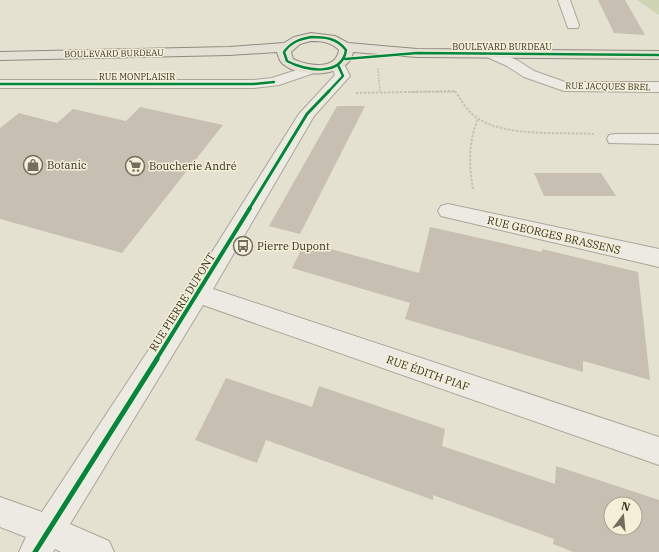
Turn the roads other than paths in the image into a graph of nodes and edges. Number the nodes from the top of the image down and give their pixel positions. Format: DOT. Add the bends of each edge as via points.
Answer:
graph roads {
  1 [pos="564,0"];
  2 [pos="573,25"];
  3 [pos="492,54"];
  4 [pos="286,55"];
  5 [pos="659,55"];
  6 [pos="0,56"];
  7 [pos="342,57"];
  8 [pos="314,70"];
  9 [pos="274,82"];
  10 [pos="0,84"];
  11 [pos="659,87"];
  12 [pos="339,92"];
  13 [pos="616,139"];
  14 [pos="659,139"];
  15 [pos="448,211"];
  16 [pos="659,258"];
  17 [pos="198,294"];
  18 [pos="659,451"];
  19 [pos="0,512"];
  20 [pos="42,541"];
  21 [pos="98,552"];
  1 -- 2 [label="street"];
  3 -- 5 [label="main road, BOULEVARD BURDEAU"];
  3 -- 7 [label="main road, BOULEVARD BURDEAU" via="417,53"];
  3 -- 11 [label="street, RUE JACQUES BREL" via="529,74 564,86"];
  4 -- 6 [label="main road, BOULEVARD BURDEAU" via="229,51"];
  4 -- 7 [label="main road, BOULEVARD BURDEAU" via="301,39 316,37 330,39"];
  4 -- 8 [label="main road, BOULEVARD BURDEAU" via="292,65"];
  4 -- 9 [label="street"];
  7 -- 8 [label="main road, BOULEVARD BURDEAU"];
  7 -- 12 [label="street, RUE PIERRE DUPONT" via="343,76"];
  8 -- 9 [label="street, RUE MONPLAISIR"];
  8 -- 12 [label="street"];
  9 -- 10 [label="street, RUE MONPLAISIR"];
  12 -- 17 [label="street, RUE PIERRE DUPONT" via="307,114"];
  13 -- 14 [label="street"];
  15 -- 16 [label="street, RUE GEORGES BRASSENS"];
  17 -- 18 [label="street, RUE ÉDITH PIAF"];
  17 -- 20 [label="street, RUE PIERRE DUPONT"];
  19 -- 20 [label="street"];
  20 -- 21 [label="street"];
}
